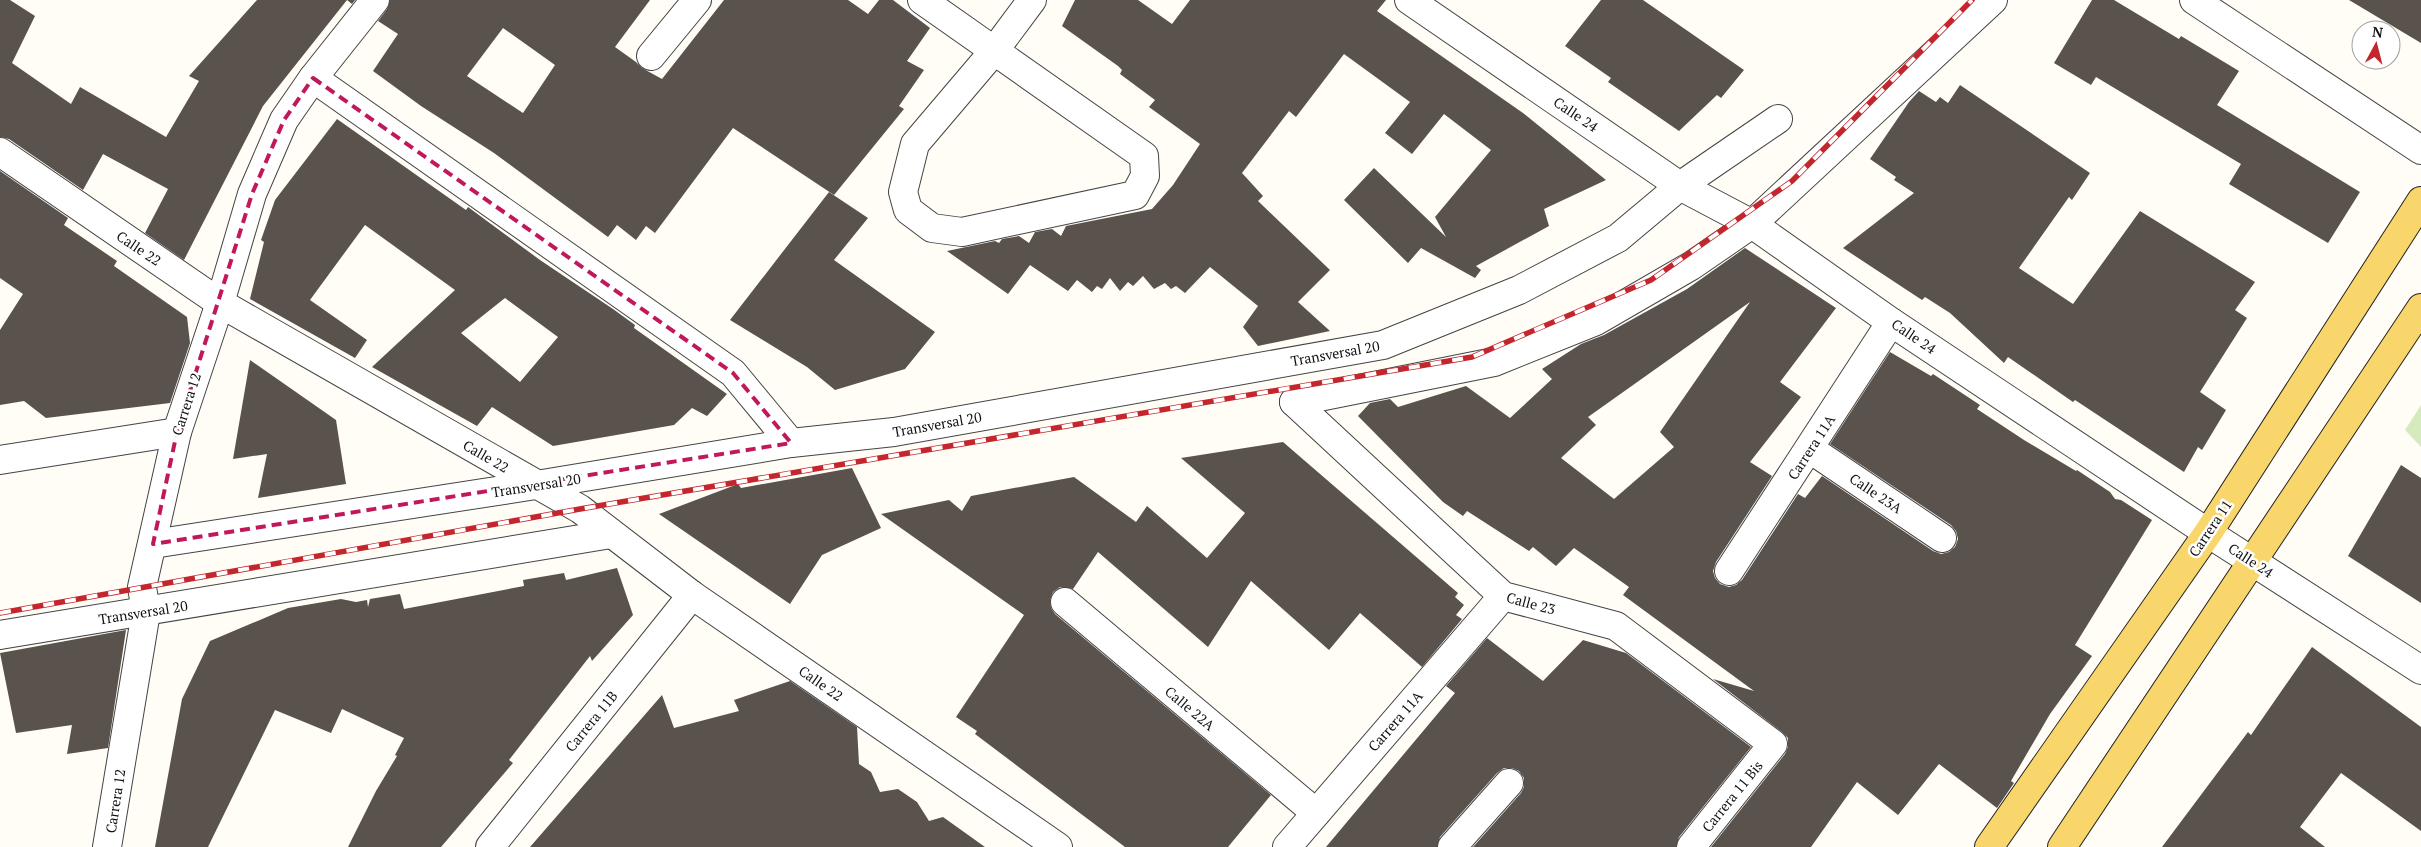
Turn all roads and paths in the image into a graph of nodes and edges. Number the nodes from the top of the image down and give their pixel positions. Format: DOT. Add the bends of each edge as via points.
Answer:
graph roads {
  1 [pos="375,0"];
  2 [pos="697,0"];
  3 [pos="922,0"];
  4 [pos="1032,0"];
  5 [pos="1409,0"];
  6 [pos="1993,0"];
  7 [pos="2194,0"];
  8 [pos="994,51"];
  9 [pos="651,56"];
  10 [pos="313,78"];
  11 [pos="1778,119"];
  12 [pos="2421,150"];
  13 [pos="0,152"];
  14 [pos="1680,186"];
  15 [pos="2421,201"];
  16 [pos="1752,224"];
  17 [pos="220,303"];
  18 [pos="2421,308"];
  19 [pos="1891,322"];
  20 [pos="177,432"];
  21 [pos="791,443"];
  22 [pos="1810,449"];
  23 [pos="0,460"];
  24 [pos="536,485"];
  25 [pos="2208,533"];
  26 [pos="611,534"];
  27 [pos="1942,538"];
  28 [pos="153,544"];
  29 [pos="2251,560"];
  30 [pos="1729,571"];
  31 [pos="692,595"];
  32 [pos="1503,596"];
  33 [pos="1065,602"];
  34 [pos="146,612"];
  35 [pos="0,634"];
  36 [pos="2421,670"];
  37 [pos="1773,744"];
  38 [pos="1509,783"];
  39 [pos="1316,813"];
  40 [pos="107,847"];
  41 [pos="490,847"];
  42 [pos="1058,847"];
  43 [pos="1287,847"];
  44 [pos="1452,847"];
  45 [pos="1691,847"];
  46 [pos="1989,847"];
  47 [pos="2062,847"];
  1 -- 10 [label="street, Carrera 12"];
  2 -- 9 [label="street"];
  3 -- 8 [label="street"];
  4 -- 8 [label="street"];
  5 -- 14 [label="street, Calle 24"];
  6 -- 16 [label="street"];
  7 -- 12 [label="street"];
  8 -- 8 [label="street" via="914,144 903,192 908,210 932,228 962,232 1135,196 1145,176 1144,156"];
  10 -- 17 [label="street, Carrera 12" via="284,120 252,194"];
  10 -- 21 [label="street" via="733,373"];
  11 -- 14 [label="street"];
  13 -- 17 [label="street, Calle 22"];
  14 -- 16 [label="street, Calle 24"];
  14 -- 21 [label="street, Transversal 20" via="1618,238 1519,290 1383,345 894,432"];
  15 -- 25 [label="main road, Carrera 11"];
  16 -- 19 [label="street, Calle 24"];
  16 -- 32 [label="street, Calle 23" via="1691,266 1596,321 1494,362 1294,402"];
  17 -- 20 [label="street, Carrera 12"];
  17 -- 24 [label="street, Calle 22"];
  18 -- 29 [label="main road"];
  19 -- 22 [label="street, Carrera 11A"];
  19 -- 25 [label="street, Calle 24"];
  20 -- 23 [label="street"];
  20 -- 28 [label="street, Carrera 12"];
  21 -- 24 [label="street, Transversal 20"];
  22 -- 27 [label="street, Calle 23A"];
  22 -- 30 [label="street, Carrera 11A"];
  24 -- 26 [label="street, Calle 22" via="580,509"];
  24 -- 28 [label="street, Transversal 20"];
  25 -- 29 [label="street, Calle 24"];
  25 -- 46 [label="main road, Carrera 11"];
  26 -- 31 [label="street, Calle 22"];
  26 -- 34 [label="street, Transversal 20"];
  28 -- 34 [label="street, Carrera 12" via="142,587"];
  29 -- 36 [label="street, Calle 24"];
  29 -- 47 [label="main road"];
  31 -- 41 [label="street, Carrera 11B"];
  31 -- 42 [label="street, Calle 22"];
  32 -- 37 [label="street, Calle 23" via="1616,626"];
  32 -- 39 [label="street, Carrera 11A"];
  33 -- 39 [label="street, Calle 22A"];
  34 -- 35 [label="street, Transversal 20"];
  34 -- 40 [label="street, Carrera 12"];
  37 -- 45 [label="street, Carrera 11 Bis"];
  38 -- 44 [label="street"];
  39 -- 43 [label="street, Carrera 11A"];
}
